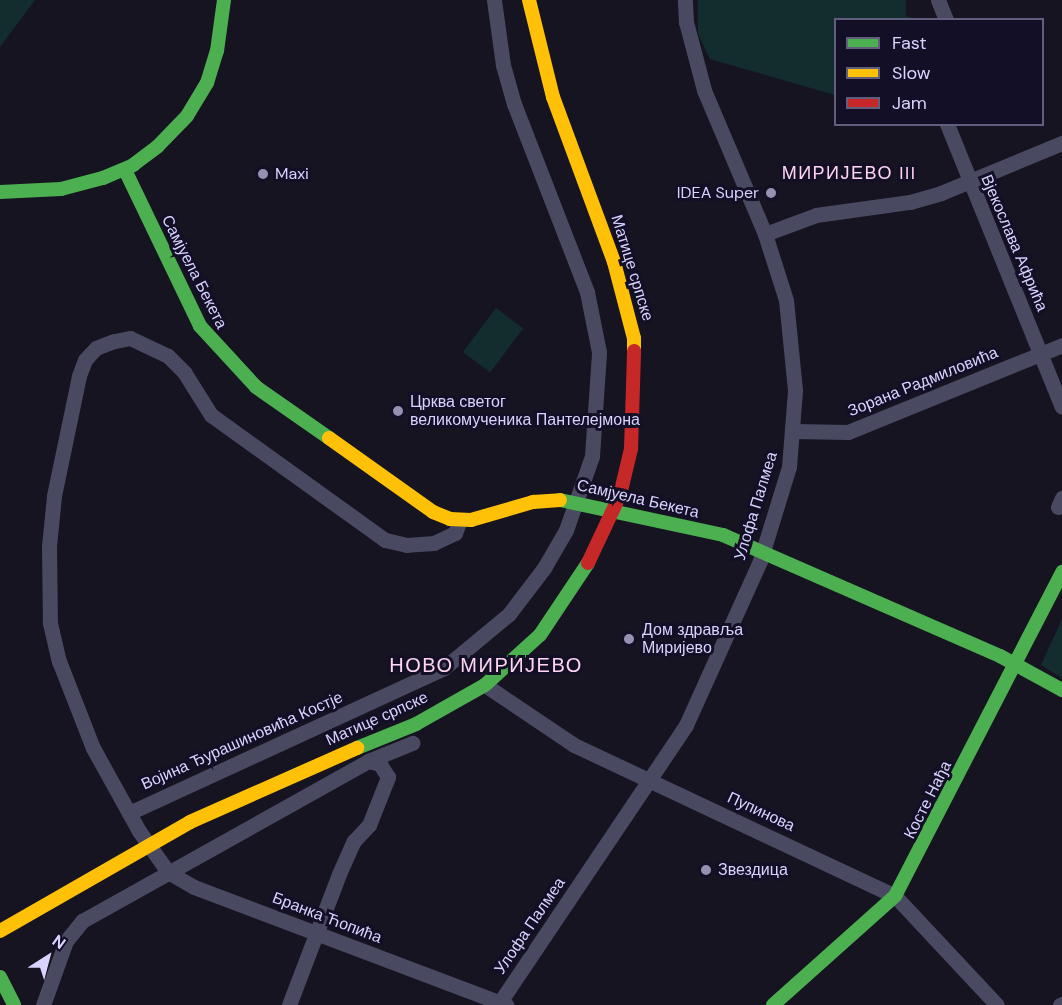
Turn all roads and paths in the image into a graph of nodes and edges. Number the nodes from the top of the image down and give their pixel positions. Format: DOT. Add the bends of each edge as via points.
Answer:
graph roads {
  1 [pos="224,0"];
  2 [pos="494,0"];
  3 [pos="529,0"];
  4 [pos="685,0"];
  5 [pos="938,0"];
  6 [pos="945,18"];
  7 [pos="948,126"];
  8 [pos="1062,143"];
  9 [pos="125,170"];
  10 [pos="969,183"];
  11 [pos="0,192"];
  12 [pos="765,234"];
  13 [pos="1062,345"];
  14 [pos="1041,354"];
  15 [pos="1062,407"];
  16 [pos="794,431"];
  17 [pos="578,501"];
  18 [pos="614,509"];
  19 [pos="460,520"];
  20 [pos="764,550"];
  21 [pos="1062,572"];
  22 [pos="1017,664"];
  23 [pos="485,685"];
  24 [pos="1062,690"];
  25 [pos="370,704"];
  26 [pos="412,743"];
  27 [pos="368,761"];
  28 [pos="650,781"];
  29 [pos="129,813"];
  30 [pos="148,845"];
  31 [pos="168,873"];
  32 [pos="895,896"];
  33 [pos="0,931"];
  34 [pos="317,934"];
  35 [pos="0,978"];
  36 [pos="502,1004"];
  37 [pos="14,1005"];
  38 [pos="43,1005"];
  39 [pos="289,1005"];
  40 [pos="773,1005"];
  41 [pos="997,1005"];
  1 -- 9 [label="street" via="216,57 197,102 164,140"];
  2 -- 17 [label="street, Матице српске" via="497,34 514,104 587,292 598,352 592,456"];
  3 -- 18 [label="street, Матице српске" via="553,97 632,322 636,375 631,449"];
  4 -- 12 [label="street, Улофа Палмеа" via="686,22 704,90"];
  5 -- 6 [label="street"];
  7 -- 10 [label="street, Вјекослава Афрића"];
  8 -- 10 [label="street"];
  9 -- 11 [label="street" via="61,189"];
  9 -- 19 [label="street, Самјуела Бекета" via="201,326 233,366 420,503 442,516"];
  10 -- 12 [label="street" via="910,202 816,214"];
  10 -- 14 [label="street, Вјекослава Афрића"];
  12 -- 16 [label="street, Улофа Палмеа" via="786,300 793,343"];
  13 -- 14 [label="street, Зорана Радмиловића"];
  14 -- 15 [label="street, Вјекослава Афрића"];
  14 -- 16 [label="street, Зорана Радмиловића" via="848,432"];
  16 -- 20 [label="street, Улофа Палмеа" via="789,467"];
  17 -- 18 [label="street, Самјуела Бекета"];
  17 -- 19 [label="street, Самјуела Бекета" via="533,502"];
  17 -- 25 [label="street, Матице српске" via="544,568 509,614 444,668"];
  18 -- 20 [label="street, Самјуела Бекета" via="723,535"];
  18 -- 23 [label="street, Матице српске" via="593,555 560,608 531,644"];
  19 -- 29 [label="street, Војина Ђурашиновића Костје" via="455,533 434,543 407,545 385,540 211,415 184,372 168,356 130,338 96,348 85,360 79,376 54,496 49,546 51,623 74,704"];
  20 -- 22 [label="street, Самјуела Бекета"];
  20 -- 28 [label="street, Улофа Палмеа" via="698,703"];
  21 -- 22 [label="street, Косте Нађа"];
  22 -- 24 [label="street, Самјуела Бекета"];
  22 -- 32 [label="street, Косте Нађа"];
  23 -- 28 [label="street, Пупинова" via="554,734"];
  23 -- 30 [label="street, Матице српске" via="416,724 272,783"];
  25 -- 29 [label="street, Војина Ђурашиновића Костје" via="223,767"];
  26 -- 27 [label="street"];
  27 -- 31 [label="street"];
  27 -- 34 [label="street" via="380,764 388,777 369,825 350,849"];
  28 -- 32 [label="street, Пупинова"];
  28 -- 36 [label="street, Улофа Палмеа"];
  29 -- 30 [label="street, Војина Ђурашиновића Костје"];
  30 -- 31 [label="street, Бранка Ћопића"];
  30 -- 33 [label="street, Матице српске"];
  31 -- 34 [label="street, Бранка Ћопића" via="194,887"];
  31 -- 38 [label="street" via="72,930"];
  32 -- 40 [label="street, Косте Нађа"];
  32 -- 41 [label="street, Пупинова"];
  34 -- 36 [label="street, Бранка Ћопића"];
  34 -- 39 [label="street"];
  35 -- 37 [label="street"];
}
